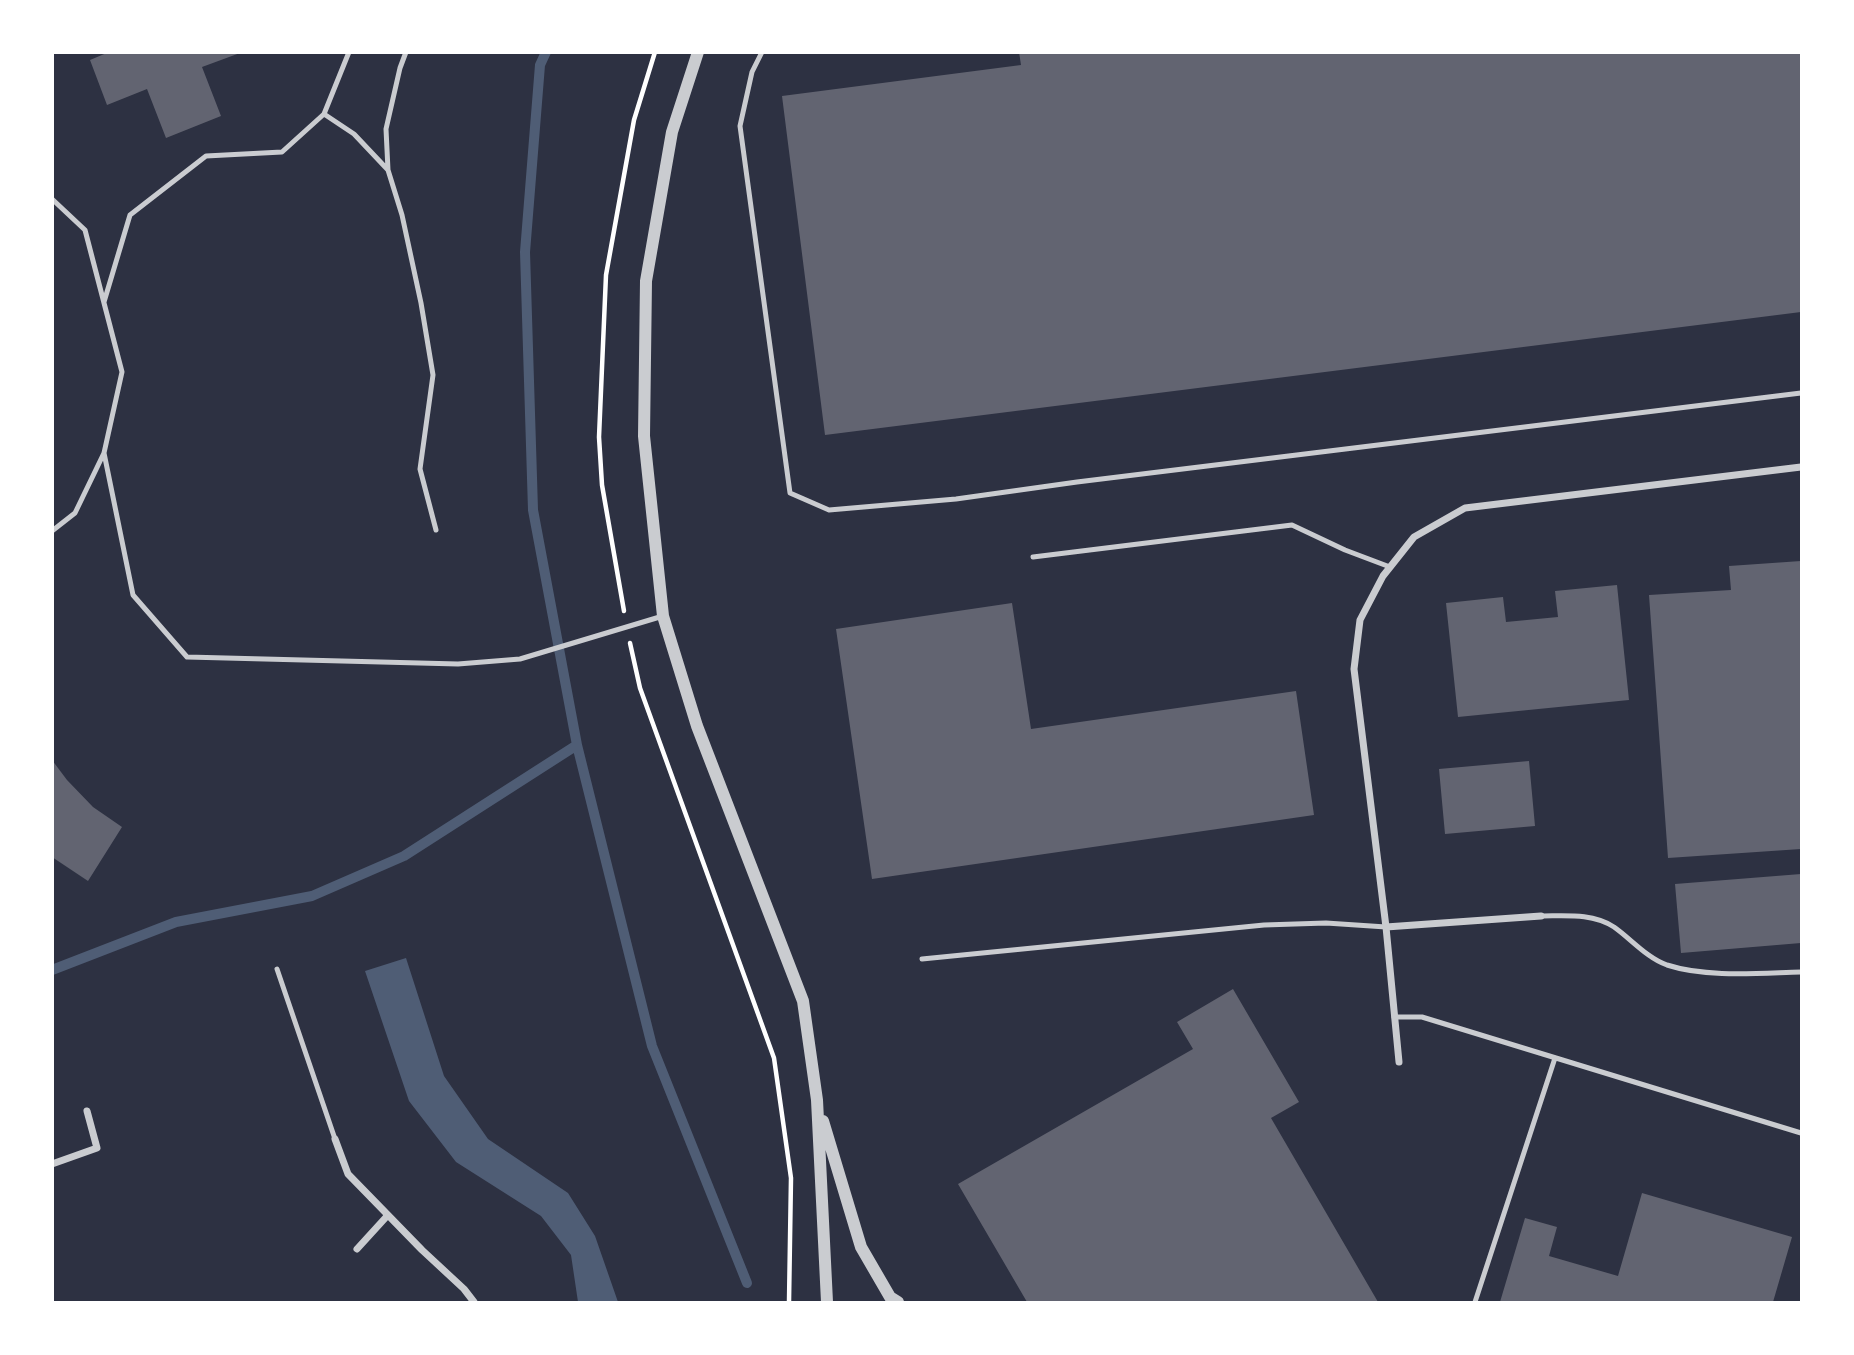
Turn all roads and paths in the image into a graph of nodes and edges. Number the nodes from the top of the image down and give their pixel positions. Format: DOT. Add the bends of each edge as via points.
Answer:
graph roads {
  1 [pos="349,52"];
  2 [pos="406,52"];
  3 [pos="698,52"];
  4 [pos="762,52"];
  5 [pos="324,114"];
  6 [pos="388,170"];
  7 [pos="52,199"];
  8 [pos="104,302"];
  9 [pos="1801,393"];
  10 [pos="104,453"];
  11 [pos="1801,467"];
  12 [pos="436,530"];
  13 [pos="52,531"];
  14 [pos="1033,556"];
  15 [pos="1390,567"];
  16 [pos="663,616"];
  17 [pos="1541,916"];
  18 [pos="1386,927"];
  19 [pos="922,959"];
  20 [pos="277,969"];
  21 [pos="1801,972"];
  22 [pos="1394,1017"];
  23 [pos="1555,1058"];
  24 [pos="1399,1062"];
  25 [pos="817,1100"];
  26 [pos="87,1111"];
  27 [pos="1801,1133"];
  28 [pos="334,1139"];
  29 [pos="52,1164"];
  30 [pos="388,1215"];
  31 [pos="357,1249"];
  32 [pos="474,1303"];
  33 [pos="827,1303"];
  34 [pos="898,1303"];
  35 [pos="1475,1303"];
  1 -- 5 [label="lane"];
  2 -- 6 [label="lane" via="386,129"];
  3 -- 16 [label="street" via="672,132 646,282 644,436"];
  4 -- 9 [label="lane" via="752,72 740,127 790,493 829,510 956,499"];
  5 -- 6 [label="lane" via="354,134"];
  5 -- 8 [label="lane" via="282,152 206,156 130,215"];
  6 -- 12 [label="lane" via="405,228 433,374 420,469"];
  7 -- 8 [label="lane" via="85,230"];
  8 -- 10 [label="lane" via="122,372"];
  10 -- 13 [label="lane" via="75,513"];
  10 -- 16 [label="lane" via="133,595 187,657 458,664 520,659"];
  11 -- 15 [label="street" via="1465,508 1415,537"];
  14 -- 15 [label="lane" via="1292,525"];
  15 -- 18 [label="street" via="1360,620 1354,669"];
  16 -- 25 [label="street" via="697,726 803,1001"];
  17 -- 18 [label="street"];
  17 -- 21 [label="lane" via="1588,916 1612,926 1664,964 1685,970"];
  18 -- 19 [label="lane" via="1264,925"];
  18 -- 22 [label="street"];
  20 -- 28 [label="lane"];
  22 -- 23 [label="lane" via="1422,1017"];
  22 -- 24 [label="street"];
  23 -- 27 [label="lane"];
  23 -- 35 [label="lane"];
  25 -- 33 [label="street"];
  25 -- 34 [label="street" via="862,1247"];
  26 -- 29 [label="street" via="97,1148"];
  28 -- 30 [label="street" via="348,1174"];
  30 -- 31 [label="street"];
  30 -- 32 [label="street"];
}
